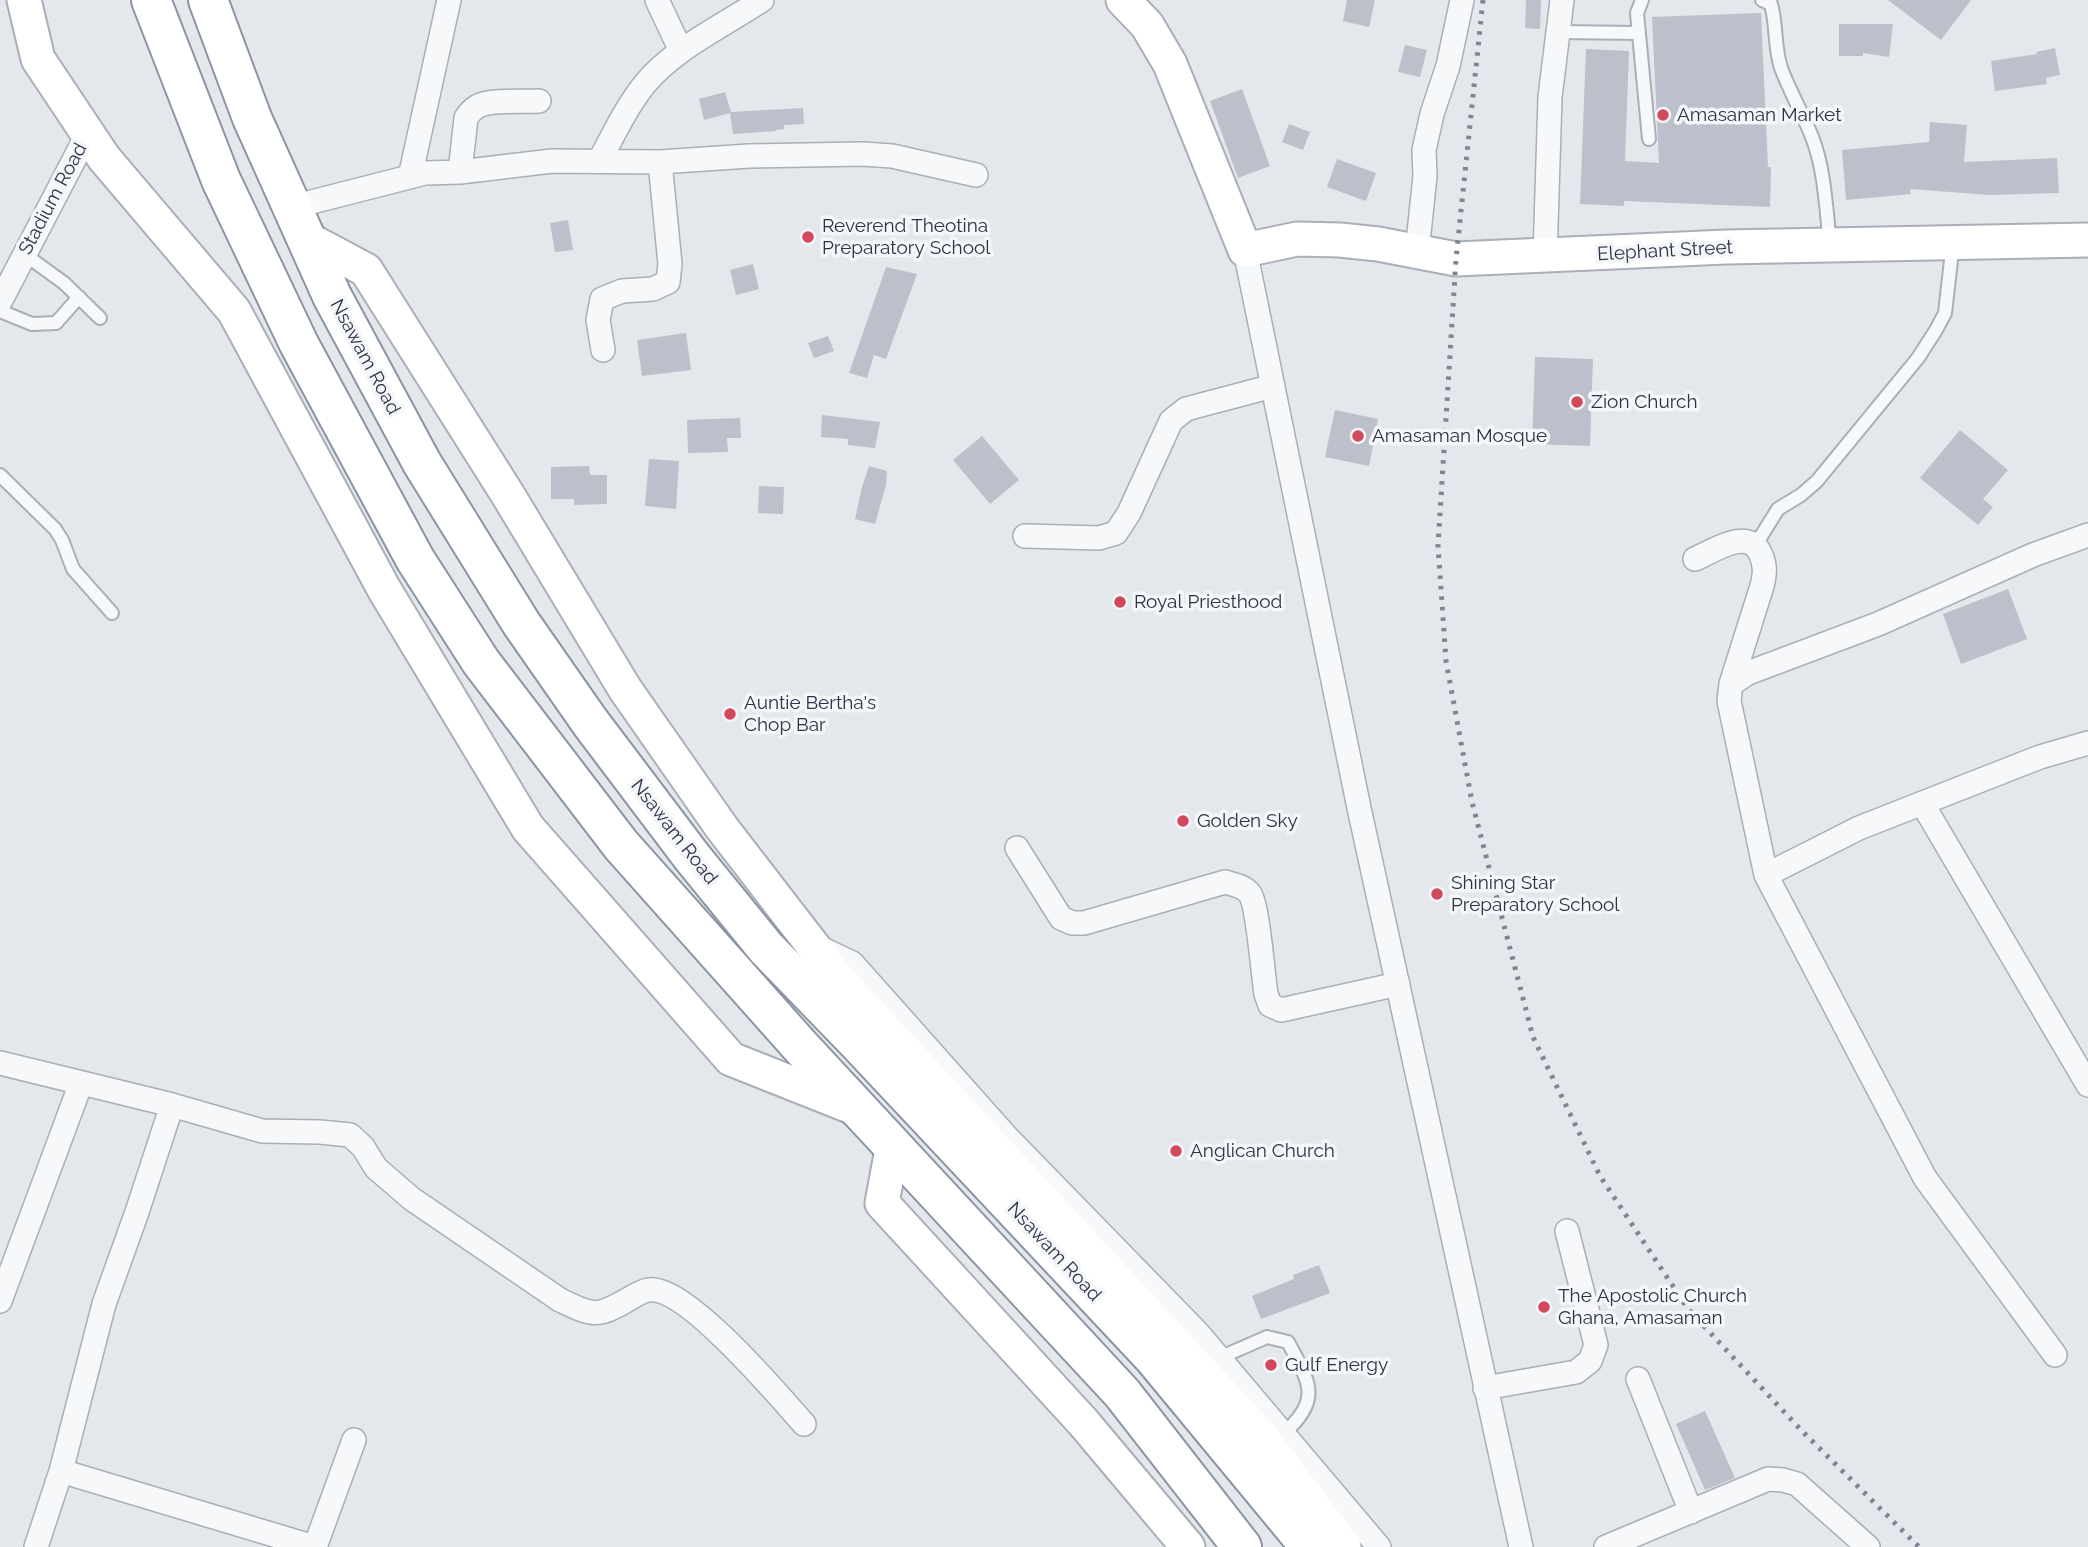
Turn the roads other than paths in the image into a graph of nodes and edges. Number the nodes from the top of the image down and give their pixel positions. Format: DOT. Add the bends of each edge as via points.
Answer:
graph roads {
  1 [pos="24,0"];
  2 [pos="151,0"];
  3 [pos="208,0"];
  4 [pos="449,0"];
  5 [pos="657,0"];
  6 [pos="762,0"];
  7 [pos="1123,0"];
  8 [pos="1462,0"];
  9 [pos="1562,0"];
  10 [pos="1642,0"];
  11 [pos="1762,0"];
  12 [pos="1558,32"];
  13 [pos="1639,33"];
  14 [pos="681,51"];
  15 [pos="539,101"];
  16 [pos="88,133"];
  17 [pos="1650,139"];
  18 [pos="600,160"];
  19 [pos="660,162"];
  20 [pos="460,172"];
  21 [pos="976,175"];
  22 [pos="410,177"];
  23 [pos="299,223"];
  24 [pos="2088,240"];
  25 [pos="1953,243"];
  26 [pos="1830,244"];
  27 [pos="1245,250"];
  28 [pos="1417,252"];
  29 [pos="24,254"];
  30 [pos="1545,257"];
  31 [pos="79,297"];
  32 [pos="0,302"];
  33 [pos="0,311"];
  34 [pos="100,318"];
  35 [pos="603,350"];
  36 [pos="1273,386"];
  37 [pos="0,475"];
  38 [pos="2088,535"];
  39 [pos="1025,536"];
  40 [pos="1755,546"];
  41 [pos="1695,559"];
  42 [pos="112,614"];
  43 [pos="1731,684"];
  44 [pos="2088,744"];
  45 [pos="1923,803"];
  46 [pos="1017,848"];
  47 [pos="1766,875"];
  48 [pos="811,944"];
  49 [pos="1398,984"];
  50 [pos="0,1063"];
  51 [pos="81,1083"];
  52 [pos="2088,1085"];
  53 [pos="172,1105"];
  54 [pos="859,1109"];
  55 [pos="892,1144"];
  56 [pos="1567,1231"];
  57 [pos="0,1301"];
  58 [pos="2055,1355"];
  59 [pos="1219,1357"];
  60 [pos="1638,1379"];
  61 [pos="1485,1388"];
  62 [pos="804,1424"];
  63 [pos="1283,1434"];
  64 [pos="354,1440"];
  65 [pos="61,1471"];
  66 [pos="1691,1512"];
  67 [pos="36,1547"];
  68 [pos="315,1547"];
  69 [pos="1188,1547"];
  70 [pos="1242,1547"];
  71 [pos="1310,1547"];
  72 [pos="1344,1547"];
  73 [pos="1379,1547"];
  74 [pos="1521,1547"];
  75 [pos="1606,1547"];
  76 [pos="1868,1547"];
  1 -- 16 [label="main road" via="38,59"];
  2 -- 54 [label="highway" via="221,180 299,344 422,571 481,662 621,845"];
  3 -- 23 [label="highway, Nsawam Road" via="252,118"];
  4 -- 22 [label="street"];
  5 -- 14 [label="street"];
  6 -- 14 [label="street"];
  7 -- 27 [label="main road" via="1147,25 1170,64"];
  8 -- 28 [label="street" via="1424,150"];
  9 -- 12 [label="street"];
  10 -- 13 [label="lane" via="1637,13"];
  11 -- 26 [label="lane" via="1771,4 1782,69 1817,152"];
  12 -- 13 [label="lane"];
  12 -- 30 [label="street" via="1550,97"];
  13 -- 17 [label="lane"];
  14 -- 18 [label="street" via="645,84"];
  15 -- 20 [label="street" via="477,106 466,118"];
  16 -- 29 [label="street, Stadium Road"];
  16 -- 54 [label="main road" via="234,311 384,589 528,828 731,1059"];
  18 -- 19 [label="street"];
  18 -- 20 [label="street"];
  19 -- 21 [label="street" via="749,156 892,156"];
  19 -- 35 [label="street" via="668,282 653,289 622,290 602,299 598,320"];
  20 -- 22 [label="street"];
  22 -- 23 [label="street"];
  23 -- 48 [label="main road" via="366,270 625,689 722,828"];
  23 -- 71 [label="highway, Nsawam Road" via="332,296 422,463 513,611 692,857 766,948 1153,1357"];
  24 -- 25 [label="main road, Elephant Street"];
  25 -- 26 [label="main road, Elephant Street"];
  25 -- 40 [label="lane" via="1945,313 1924,348 1817,481 1778,509"];
  26 -- 30 [label="main road, Elephant Street"];
  27 -- 28 [label="main road, Elephant Street" via="1297,239 1378,244"];
  27 -- 36 [label="street"];
  28 -- 30 [label="main road, Elephant Street" via="1455,259"];
  29 -- 31 [label="lane"];
  29 -- 32 [label="street, Stadium Road"];
  31 -- 33 [label="lane" via="56,323 32,324"];
  31 -- 34 [label="lane"];
  36 -- 39 [label="street" via="1186,409 1171,421 1116,533 1099,538"];
  36 -- 49 [label="street"];
  37 -- 42 [label="lane" via="55,529 73,569"];
  38 -- 43 [label="street" via="1748,673"];
  40 -- 41 [label="street" via="1735,541"];
  40 -- 43 [label="street" via="1765,572"];
  43 -- 47 [label="street" via="1729,701"];
  44 -- 45 [label="street" via="2040,757"];
  45 -- 47 [label="street" via="1859,828"];
  45 -- 52 [label="street"];
  46 -- 49 [label="street" via="1061,918 1072,923 1225,882 1242,887 1255,910 1266,994 1270,1006 1281,1010"];
  47 -- 58 [label="street" via="1925,1178"];
  48 -- 59 [label="street" via="852,963 1004,1135"];
  48 -- 72 [label="main road" via="840,981 1261,1436"];
  49 -- 61 [label="street"];
  50 -- 51 [label="street"];
  51 -- 53 [label="street"];
  51 -- 57 [label="street"];
  53 -- 62 [label="street" via="262,1130 350,1135 376,1168 412,1199 560,1300 584,1311 597,1314 649,1290 665,1292 734,1347"];
  53 -- 65 [label="street" via="104,1304"];
  54 -- 55 [label="highway"];
  55 -- 69 [label="main road" via="882,1203 1083,1422"];
  55 -- 70 [label="highway" via="1122,1393"];
  56 -- 61 [label="street" via="1596,1345 1590,1361 1576,1372"];
  59 -- 63 [label="street"];
  59 -- 63 [label="lane" via="1267,1337 1288,1342 1308,1380 1309,1394 1298,1421"];
  60 -- 66 [label="street"];
  61 -- 74 [label="street"];
  63 -- 73 [label="street"];
  64 -- 68 [label="street"];
  65 -- 67 [label="street"];
  65 -- 68 [label="street"];
  66 -- 75 [label="street"];
  66 -- 76 [label="street" via="1768,1479 1783,1480 1797,1484"];
}
